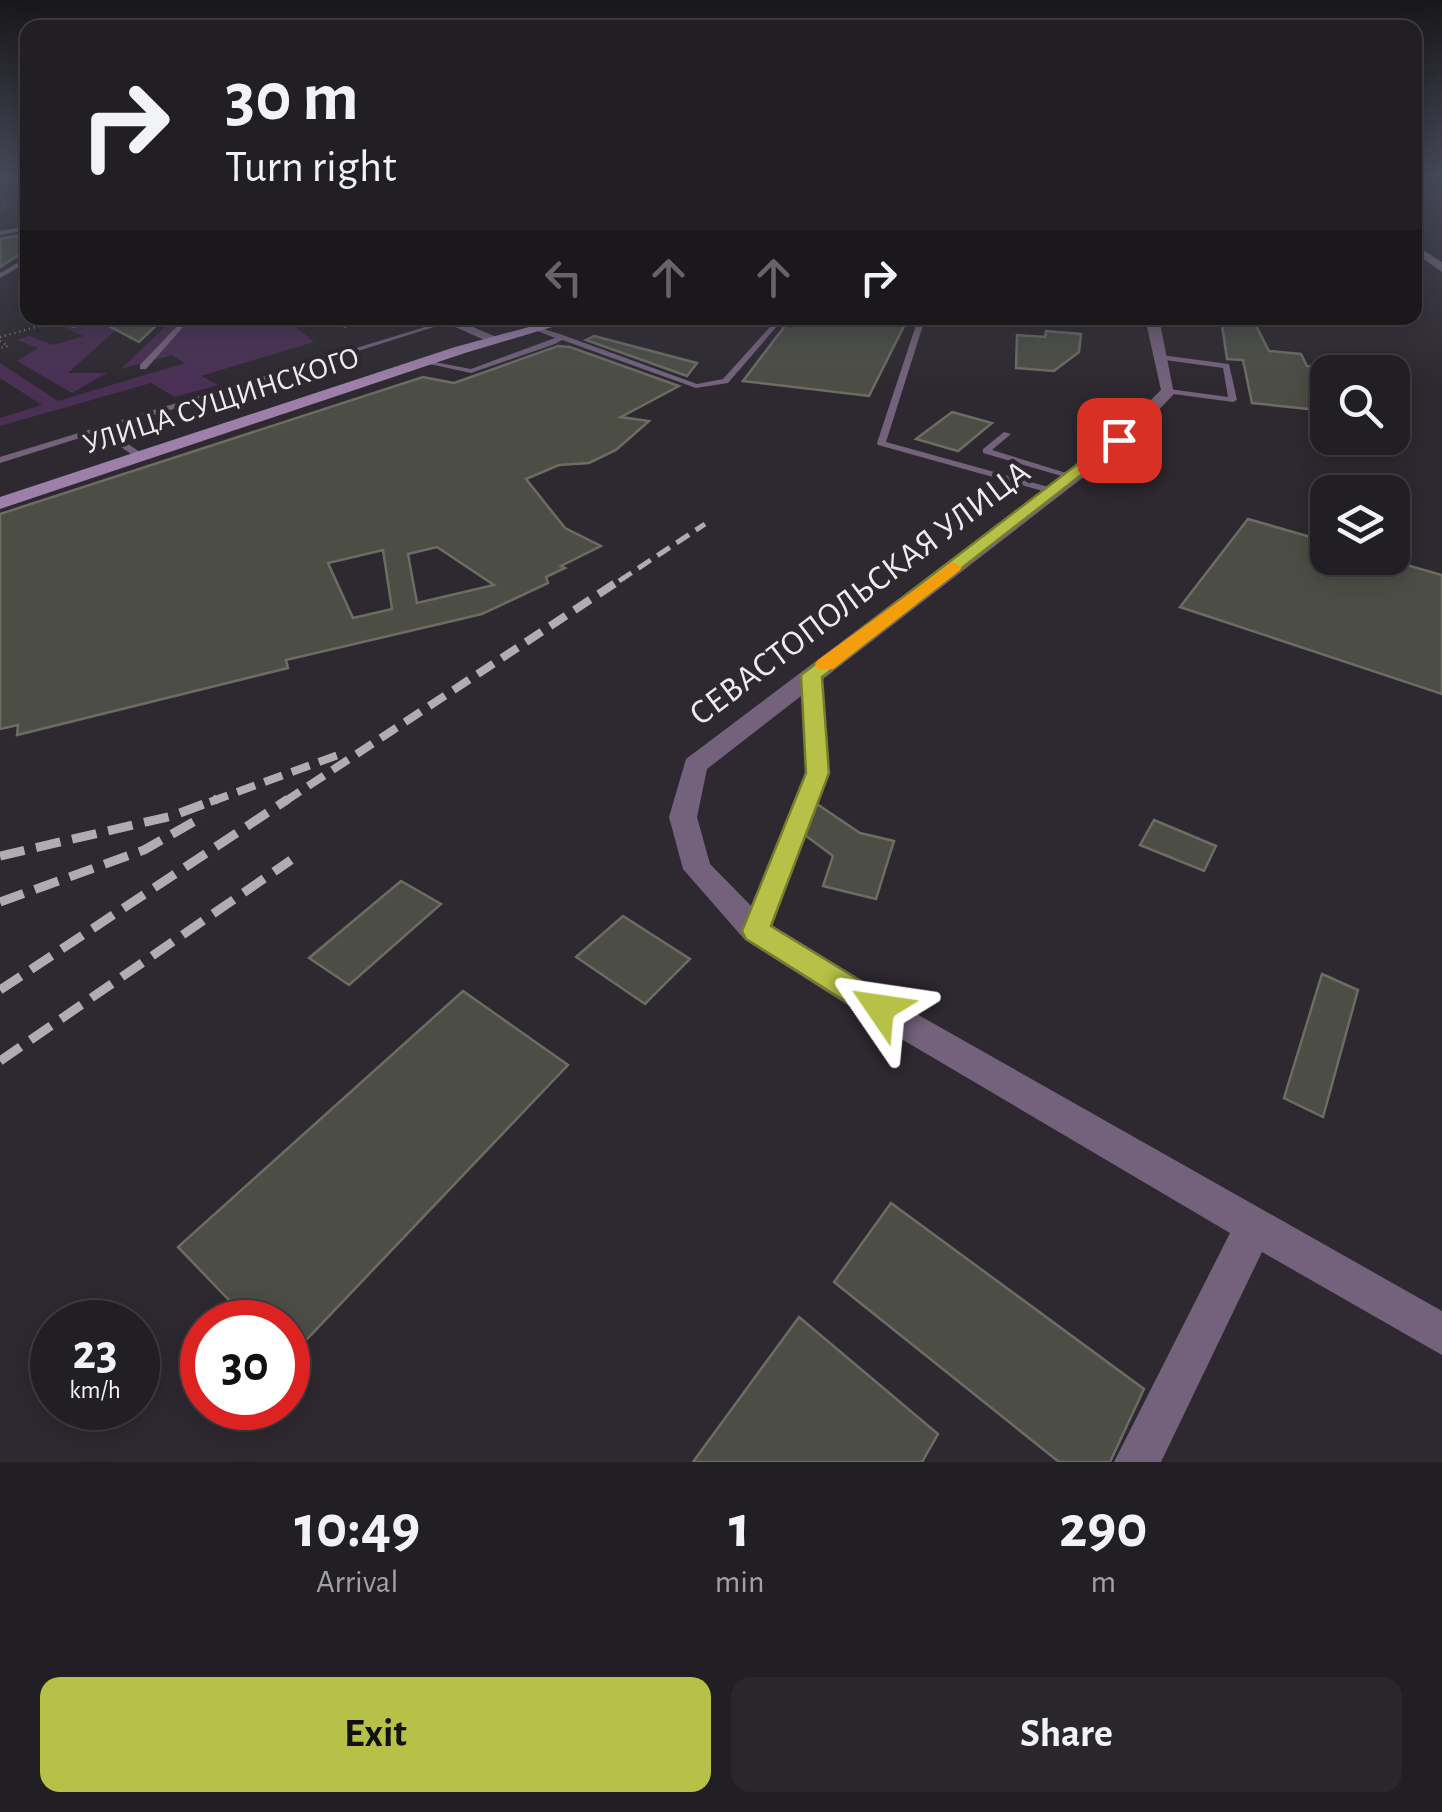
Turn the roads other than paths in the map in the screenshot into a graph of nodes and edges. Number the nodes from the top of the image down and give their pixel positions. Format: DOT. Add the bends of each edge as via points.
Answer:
graph roads {
  1 [pos="182,325"];
  2 [pos="427,325"];
  3 [pos="460,325"];
  4 [pos="550,325"];
  5 [pos="775,325"];
  6 [pos="920,325"];
  7 [pos="1154,325"];
  8 [pos="536,329"];
  9 [pos="558,335"];
  10 [pos="494,339"];
  11 [pos="1162,357"];
  12 [pos="424,362"];
  13 [pos="143,367"];
  14 [pos="1169,391"];
  15 [pos="99,428"];
  16 [pos="1007,434"];
  17 [pos="140,456"];
  18 [pos="0,460"];
  19 [pos="1062,484"];
  20 [pos="0,503"];
  21 [pos="812,675"];
  22 [pos="756,931"];
  23 [pos="1256,1225"];
  24 [pos="1442,1334"];
  25 [pos="1137,1462"];
  1 -- 13 [label="lane"];
  2 -- 15 [label="lane"];
  3 -- 10 [label="street"];
  4 -- 8 [label="street, УЛИЦА СУЩИНСКОГО"];
  5 -- 9 [label="lane" via="725,380 696,386"];
  6 -- 19 [label="lane" via="881,443"];
  7 -- 11 [label="street"];
  8 -- 9 [label="lane"];
  8 -- 10 [label="street, УЛИЦА СУЩИНСКОГО"];
  9 -- 12 [label="lane" via="553,343 471,371"];
  10 -- 12 [label="street, УЛИЦА СУЩИНСКОГО"];
  11 -- 14 [label="street"];
  11 -- 14 [label="lane" via="1226,366 1234,400"];
  12 -- 17 [label="street, УЛИЦА СУЩИНСКОГО"];
  14 -- 19 [label="street, СЕВАСТОПОЛЬСКАЯ УЛИЦА"];
  15 -- 17 [label="lane"];
  15 -- 18 [label="lane"];
  16 -- 19 [label="lane" via="986,451"];
  17 -- 20 [label="street, УЛИЦА СУЩИНСКОГО"];
  19 -- 21 [label="street, СЕВАСТОПОЛЬСКАЯ УЛИЦА"];
  21 -- 22 [label="lane" via="818,773"];
  21 -- 22 [label="street, СЕВАСТОПОЛЬСКАЯ УЛИЦА" via="695,765 682,817 697,870"];
  22 -- 23 [label="street, СЕВАСТОПОЛЬСКАЯ УЛИЦА"];
  23 -- 24 [label="street, СЕВАСТОПОЛЬСКАЯ УЛИЦА"];
  23 -- 25 [label="street"];
}
